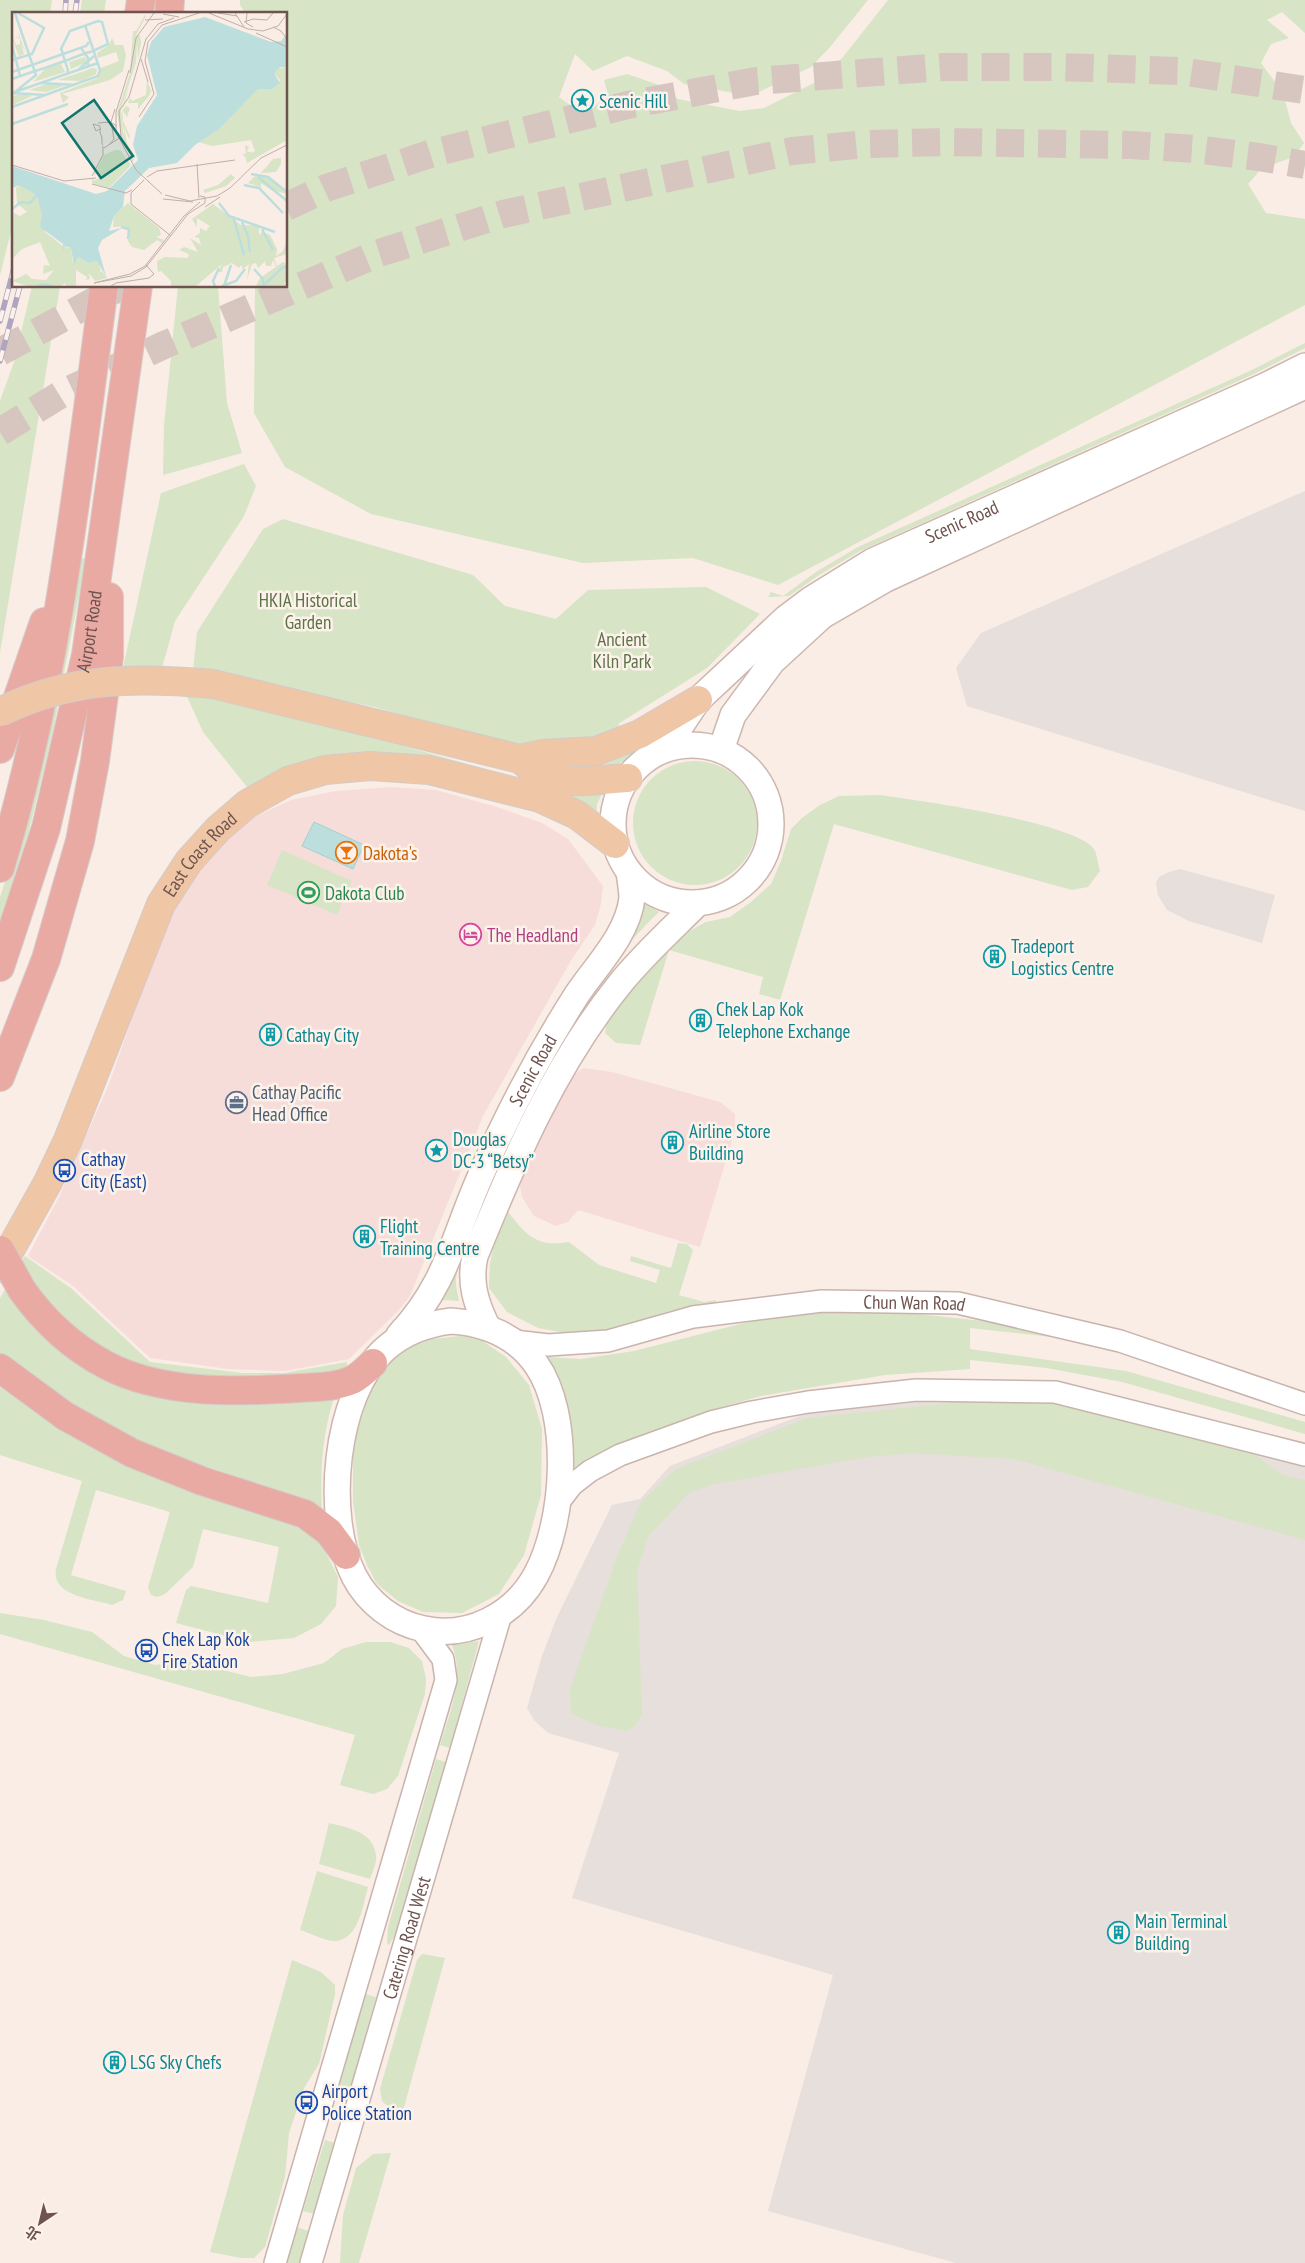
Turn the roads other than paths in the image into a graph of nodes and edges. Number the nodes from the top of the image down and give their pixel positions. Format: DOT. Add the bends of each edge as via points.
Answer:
graph roads {
  1 [pos="104,288"];
  2 [pos="138,288"];
  3 [pos="1305,366"];
  4 [pos="1305,386"];
  5 [pos="108,512"];
  6 [pos="68,552"];
  7 [pos="698,700"];
  8 [pos="0,712"];
  9 [pos="671,747"];
  10 [pos="0,749"];
  11 [pos="721,750"];
  12 [pos="520,759"];
  13 [pos="628,778"];
  14 [pos="615,844"];
  15 [pos="0,868"];
  16 [pos="629,872"];
  17 [pos="698,903"];
  18 [pos="0,967"];
  19 [pos="0,1077"];
  20 [pos="0,1250"];
  21 [pos="0,1268"];
  22 [pos="488,1328"];
  23 [pos="514,1341"];
  24 [pos="379,1356"];
  25 [pos="0,1368"];
  26 [pos="1305,1404"];
  27 [pos="1305,1455"];
  28 [pos="556,1506"];
  29 [pos="346,1555"];
  30 [pos="501,1614"];
  31 [pos="420,1628"];
  32 [pos="275,2263"];
  33 [pos="311,2263"];
  1 -- 6 [label="highway, Airport Road"];
  2 -- 5 [label="highway, Airport Road"];
  3 -- 7 [label="main road, Scenic Road" via="873,561 786,618"];
  4 -- 11 [label="main road, Scenic Road" via="886,578 822,616 772,662 753,686 733,715"];
  5 -- 18 [label="highway, Airport Road" via="86,655 46,828"];
  5 -- 19 [label="highway" via="109,656 95,761 81,832 46,959"];
  6 -- 10 [label="highway"];
  6 -- 15 [label="highway, Airport Road" via="38,727"];
  7 -- 9 [label="main road, Scenic Road"];
  7 -- 12 [label="main road" via="640,734 596,751 543,754"];
  8 -- 12 [label="main road, bridge" via="48,693 101,681 149,679 213,684"];
  9 -- 11 [label="main road, Scenic Road" via="697,745"];
  9 -- 13 [label="main road, Scenic Road" via="644,761"];
  11 -- 17 [label="main road, Scenic Road" via="748,768 762,788 771,821 768,845 760,865 745,883 726,896"];
  12 -- 13 [label="main road" via="540,775 550,778 586,781"];
  13 -- 14 [label="main road, Scenic Road" via="614,809"];
  14 -- 16 [label="main road, Scenic Road"];
  14 -- 21 [label="main road, East Coast Road" via="577,815 540,798 429,770 370,766 326,770 288,781 247,804 189,860 161,904 68,1140"];
  16 -- 17 [label="main road, Scenic Road" via="657,895"];
  16 -- 24 [label="main road, Scenic Road" via="632,897 625,922 566,1011 518,1097 478,1180 441,1277 411,1321"];
  17 -- 22 [label="main road, Scenic Road" via="645,954 586,1029 562,1065 525,1137 472,1270 475,1298"];
  20 -- 24 [label="highway, bridge" via="22,1290 60,1333 91,1356 120,1371 157,1383 243,1390 328,1386 353,1379"];
  22 -- 23 [label="main road"];
  22 -- 24 [label="main road" via="464,1322 434,1323 417,1328"];
  23 -- 26 [label="street, Chun Wan Road" via="548,1345 608,1341 693,1317 822,1301 958,1303 1120,1341"];
  23 -- 28 [label="main road" via="541,1372 554,1407 560,1466"];
  24 -- 29 [label="main road" via="353,1400 344,1434 338,1507"];
  25 -- 29 [label="highway" via="65,1416 132,1453 202,1481 306,1514 329,1532"];
  27 -- 28 [label="street" via="1054,1392 916,1390 817,1401 711,1422 620,1455 590,1471 572,1485"];
  28 -- 30 [label="main road" via="547,1547 536,1575"];
  29 -- 31 [label="main road" via="356,1579 378,1607 398,1620"];
  30 -- 31 [label="main road" via="458,1631"];
  30 -- 33 [label="street, Catering Road West"];
  31 -- 32 [label="street, Catering Road West" via="443,1659 446,1680"];
}
